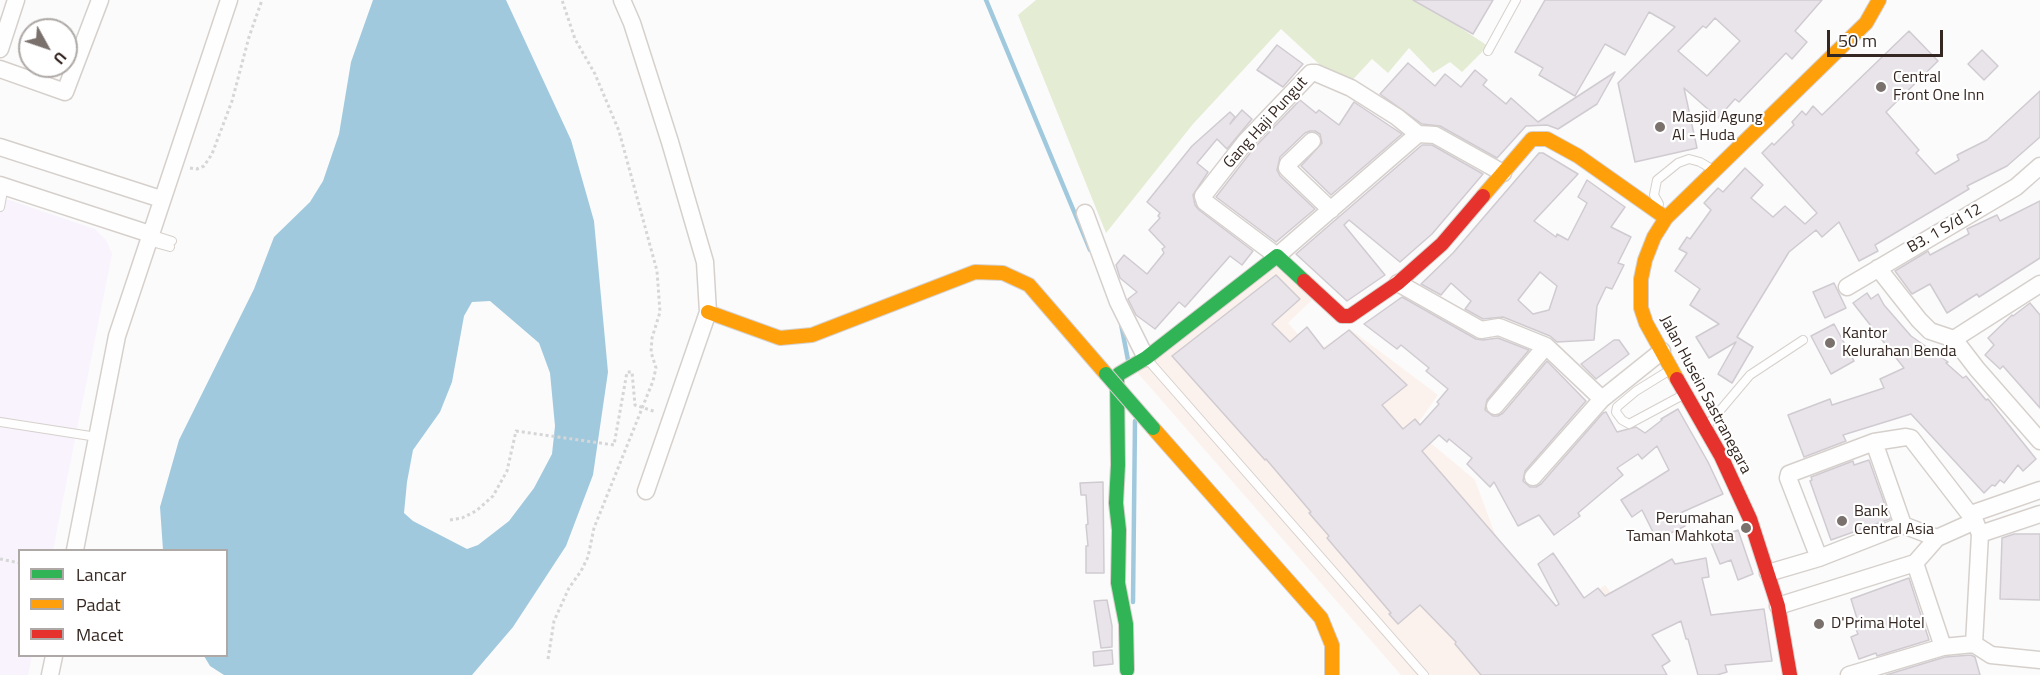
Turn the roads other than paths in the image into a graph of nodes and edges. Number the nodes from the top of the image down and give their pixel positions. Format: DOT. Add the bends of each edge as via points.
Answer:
graph roads {
  1 [pos="100,0"];
  2 [pos="229,0"];
  3 [pos="622,0"];
  4 [pos="1516,0"];
  5 [pos="1879,0"];
  6 [pos="15,1"];
  7 [pos="0,49"];
  8 [pos="1488,51"];
  9 [pos="0,69"];
  10 [pos="1418,134"];
  11 [pos="1312,141"];
  12 [pos="0,147"];
  13 [pos="2040,166"];
  14 [pos="1713,171"];
  15 [pos="1503,173"];
  16 [pos="2,185"];
  17 [pos="161,199"];
  18 [pos="0,207"];
  19 [pos="1331,210"];
  20 [pos="1085,213"];
  21 [pos="1669,216"];
  22 [pos="149,237"];
  23 [pos="171,244"];
  24 [pos="1277,256"];
  25 [pos="1878,268"];
  26 [pos="1398,283"];
  27 [pos="1847,287"];
  28 [pos="2038,288"];
  29 [pos="708,312"];
  30 [pos="1954,339"];
  31 [pos="1803,340"];
  32 [pos="1546,346"];
  33 [pos="1662,351"];
  34 [pos="1143,360"];
  35 [pos="1672,369"];
  36 [pos="1686,393"];
  37 [pos="1602,399"];
  38 [pos="1495,405"];
  39 [pos="0,422"];
  40 [pos="1706,428"];
  41 [pos="97,437"];
  42 [pos="1874,441"];
  43 [pos="2040,441"];
  44 [pos="1533,477"];
  45 [pos="2040,490"];
  46 [pos="646,491"];
  47 [pos="2040,514"];
  48 [pos="1975,523"];
  49 [pos="1902,525"];
  50 [pos="1937,538"];
  51 [pos="75,549"];
  52 [pos="1819,558"];
  53 [pos="1915,563"];
  54 [pos="1768,573"];
  55 [pos="1778,606"];
  56 [pos="1974,644"];
  57 [pos="1943,647"];
  58 [pos="54,657"];
  59 [pos="2040,660"];
  60 [pos="1126,670"];
  61 [pos="50,675"];
  62 [pos="1332,675"];
  63 [pos="1424,675"];
  64 [pos="1790,675"];
  65 [pos="1849,675"];
  1 -- 9 [label="street" via="64,92"];
  2 -- 17 [label="street"];
  3 -- 29 [label="street" via="705,262"];
  4 -- 8 [label="lane"];
  5 -- 14 [label="street, Jalan Husein Sastranegara" via="1866,23"];
  6 -- 7 [label="street"];
  10 -- 15 [label="street, Gang Haji Pungut" via="1435,135"];
  10 -- 19 [label="street"];
  10 -- 24 [label="street, Gang Haji Pungut" via="1351,88 1311,73 1246,141 1203,196 1205,202"];
  11 -- 19 [label="street" via="1287,168"];
  12 -- 17 [label="street"];
  13 -- 25 [label="street, B3. 1 S/d 12" via="2016,187"];
  14 -- 21 [label="street, Jalan Husein Sastranegara"];
  14 -- 21 [label="lane" via="1689,159 1657,180 1655,198"];
  15 -- 21 [label="street, Gang Haji Pungut" via="1532,139 1547,139"];
  15 -- 26 [label="street, Gang Haji Pungut" via="1442,244"];
  16 -- 18 [label="lane"];
  16 -- 22 [label="street"];
  17 -- 22 [label="street"];
  19 -- 24 [label="street"];
  20 -- 34 [label="street"];
  21 -- 33 [label="street, Jalan Husein Sastranegara" via="1654,237 1641,279 1641,308"];
  22 -- 23 [label="lane"];
  22 -- 41 [label="street" via="117,336"];
  24 -- 26 [label="street, Gang Haji Pungut" via="1346,317"];
  24 -- 34 [label="street"];
  25 -- 27 [label="street, B3. 1 S/d 12"];
  25 -- 30 [label="street" via="1930,331"];
  26 -- 32 [label="street" via="1481,330 1499,327"];
  28 -- 30 [label="street"];
  29 -- 46 [label="street"];
  29 -- 62 [label="street, bridge" via="780,338 812,335 975,272 1003,273 1029,285 1321,618 1332,645"];
  30 -- 43 [label="street"];
  31 -- 40 [label="lane" via="1750,375"];
  32 -- 37 [label="street"];
  32 -- 38 [label="street"];
  33 -- 35 [label="street, Jalan Husein Sastranegara"];
  33 -- 37 [label="street"];
  34 -- 60 [label="street" via="1117,378 1118,583 1126,624"];
  34 -- 63 [label="lane"];
  35 -- 36 [label="street, Jalan Husein Sastranegara"];
  35 -- 36 [label="lane" via="1636,391 1616,412 1629,424"];
  36 -- 40 [label="street, Jalan Husein Sastranegara"];
  37 -- 44 [label="street"];
  39 -- 41 [label="lane"];
  40 -- 54 [label="street, Jalan Husein Sastranegara" via="1750,519"];
  41 -- 51 [label="street"];
  42 -- 48 [label="street" via="1911,438"];
  42 -- 49 [label="street"];
  42 -- 52 [label="street" via="1789,474"];
  45 -- 48 [label="street"];
  47 -- 48 [label="street"];
  48 -- 50 [label="street"];
  48 -- 56 [label="street"];
  49 -- 50 [label="street"];
  49 -- 52 [label="street"];
  50 -- 53 [label="street"];
  52 -- 54 [label="street"];
  53 -- 55 [label="street"];
  53 -- 57 [label="street"];
  54 -- 55 [label="street, Jalan Husein Sastranegara"];
  55 -- 64 [label="street, Jalan Husein Sastranegara"];
  56 -- 57 [label="street"];
  56 -- 59 [label="street" via="1991,655"];
  57 -- 65 [label="street"];
  58 -- 61 [label="street"];
}
